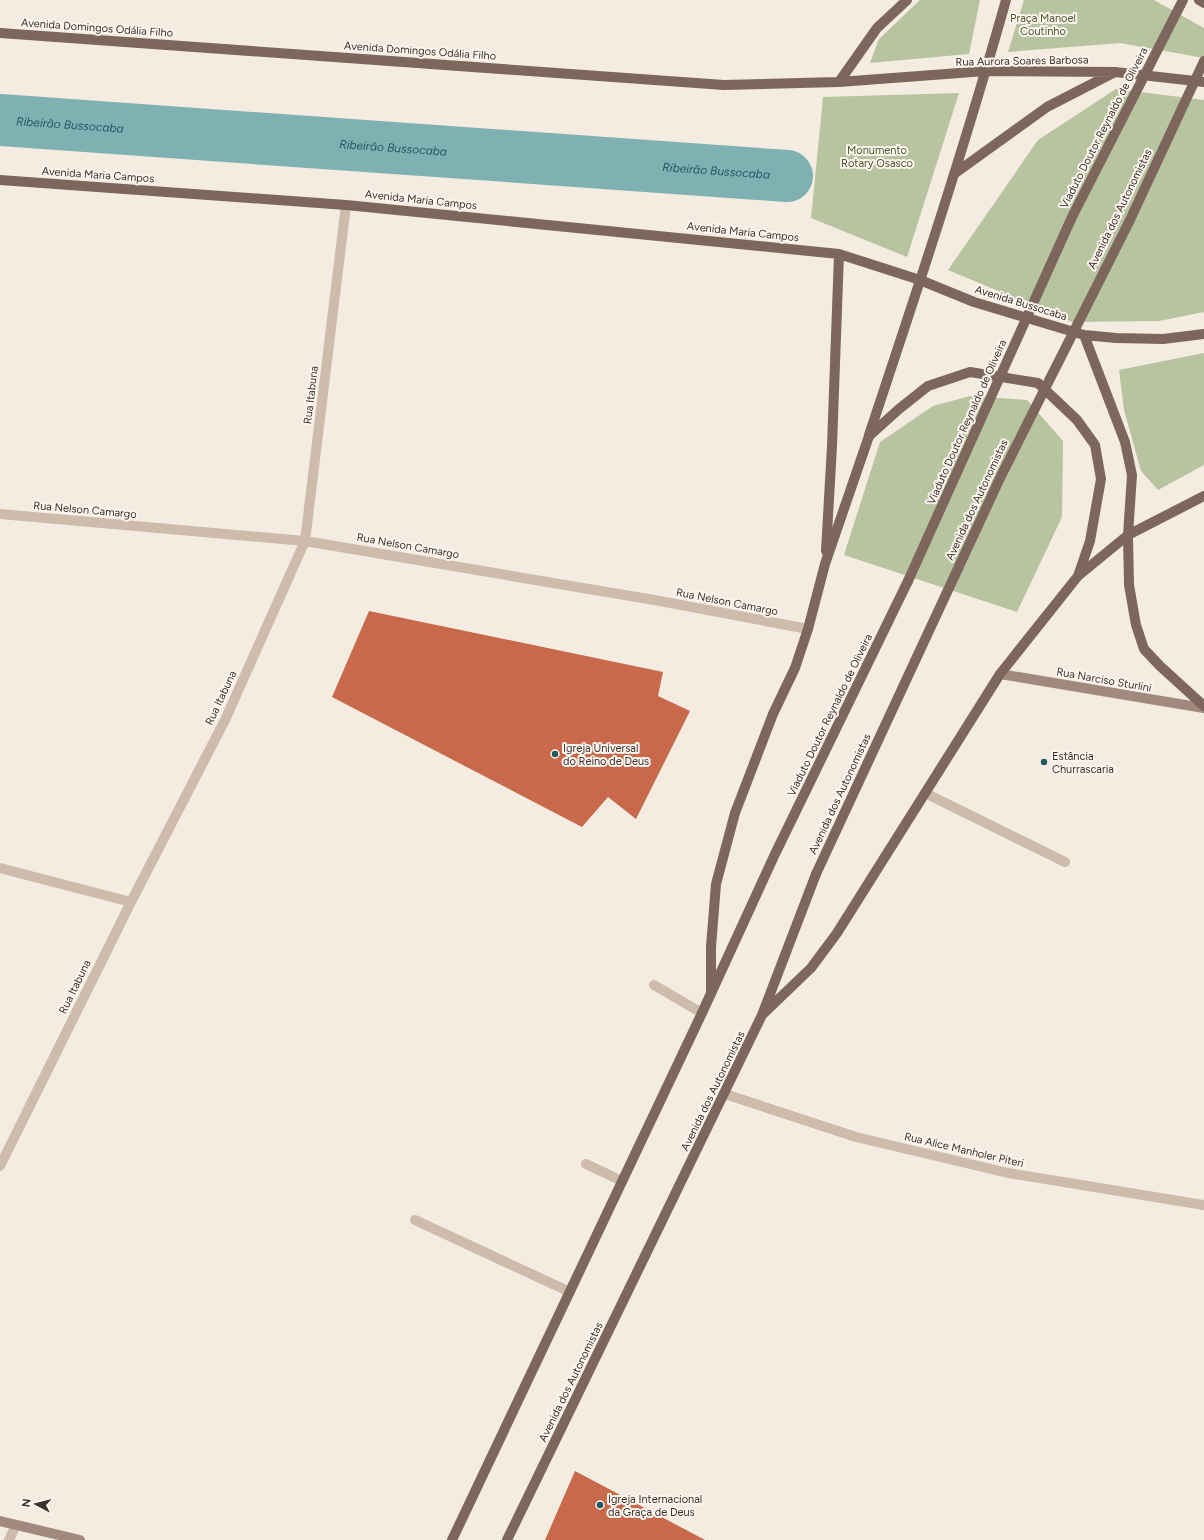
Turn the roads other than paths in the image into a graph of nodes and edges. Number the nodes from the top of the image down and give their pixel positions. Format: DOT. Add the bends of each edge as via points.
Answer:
graph roads {
  1 [pos="907,0"];
  2 [pos="1006,0"];
  3 [pos="1184,0"];
  4 [pos="1199,0"];
  5 [pos="1204,3"];
  6 [pos="0,33"];
  7 [pos="1204,61"];
  8 [pos="986,71"];
  9 [pos="1115,72"];
  10 [pos="839,82"];
  11 [pos="1204,82"];
  12 [pos="954,174"];
  13 [pos="0,180"];
  14 [pos="346,205"];
  15 [pos="839,254"];
  16 [pos="920,280"];
  17 [pos="1204,334"];
  18 [pos="1084,335"];
  19 [pos="869,436"];
  20 [pos="1204,496"];
  21 [pos="0,514"];
  22 [pos="1128,535"];
  23 [pos="305,541"];
  24 [pos="825,564"];
  25 [pos="1078,576"];
  26 [pos="808,629"];
  27 [pos="1000,674"];
  28 [pos="1204,707"];
  29 [pos="925,793"];
  30 [pos="1065,862"];
  31 [pos="0,868"];
  32 [pos="131,902"];
  33 [pos="654,985"];
  34 [pos="711,994"];
  35 [pos="702,1012"];
  36 [pos="762,1015"];
  37 [pos="725,1094"];
  38 [pos="586,1164"];
  39 [pos="0,1166"];
  40 [pos="622,1181"];
  41 [pos="1204,1205"];
  42 [pos="415,1220"];
  43 [pos="570,1292"];
  44 [pos="0,1521"];
  45 [pos="16,1525"];
  46 [pos="9,1540"];
  47 [pos="80,1540"];
  48 [pos="452,1540"];
  49 [pos="507,1540"];
  1 -- 10 [label="main road" via="876,28"];
  2 -- 8 [label="main road"];
  3 -- 34 [label="main road, Viaduto Doutor Reynaldo de Oliveira, bridge" via="1072,217 908,581 775,854"];
  4 -- 5 [label="main road"];
  6 -- 10 [label="main road, Avenida Domingos Odália Filho" via="724,85"];
  7 -- 36 [label="main road, Avenida dos Autonomistas, bridge" via="1129,222 1001,476 816,874"];
  8 -- 9 [label="main road, Rua Aurora Soares Barbosa"];
  8 -- 10 [label="main road, Rua Aurora Soares Barbosa"];
  8 -- 12 [label="main road"];
  9 -- 11 [label="main road, Rua Aurora Soares Barbosa"];
  9 -- 12 [label="main road" via="1047,107"];
  12 -- 16 [label="main road"];
  13 -- 14 [label="main road, Avenida Maria Campos"];
  14 -- 15 [label="main road, Avenida Maria Campos"];
  14 -- 23 [label="street, Rua Itabuna"];
  15 -- 16 [label="main road, Avenida Bussocaba"];
  15 -- 24 [label="main road"];
  16 -- 18 [label="main road, Avenida Bussocaba" via="974,302"];
  16 -- 19 [label="main road"];
  17 -- 18 [label="main road, Avenida Bussocaba" via="1163,339"];
  18 -- 22 [label="main road" via="1126,442 1132,475"];
  19 -- 24 [label="main road"];
  19 -- 25 [label="main road" via="898,408 928,386 970,372 1038,383 1078,420 1095,445 1101,479 1090,541"];
  20 -- 22 [label="main road"];
  21 -- 23 [label="street, Rua Nelson Camargo"];
  22 -- 25 [label="main road"];
  22 -- 28 [label="main road" via="1129,585 1136,624 1144,648"];
  23 -- 26 [label="street, Rua Nelson Camargo" via="660,601"];
  23 -- 32 [label="street, Rua Itabuna" via="225,720"];
  24 -- 26 [label="main road"];
  25 -- 27 [label="main road"];
  26 -- 34 [label="main road" via="795,668 773,714 733,821 716,884 711,947"];
  27 -- 28 [label="main road, Rua Narciso Sturlini"];
  27 -- 29 [label="main road"];
  29 -- 30 [label="street"];
  29 -- 36 [label="main road" via="824,951 811,968"];
  31 -- 32 [label="street"];
  32 -- 39 [label="street, Rua Itabuna"];
  33 -- 35 [label="street"];
  34 -- 35 [label="main road"];
  35 -- 40 [label="main road"];
  36 -- 37 [label="main road, Avenida dos Autonomistas"];
  37 -- 41 [label="street, Rua Alice Manholer Piteri" via="856,1137 993,1169"];
  37 -- 49 [label="main road, Avenida dos Autonomistas"];
  38 -- 40 [label="street"];
  40 -- 43 [label="main road"];
  42 -- 43 [label="street"];
  43 -- 48 [label="main road"];
  44 -- 45 [label="main road"];
  45 -- 46 [label="street"];
  45 -- 47 [label="main road"];
}
